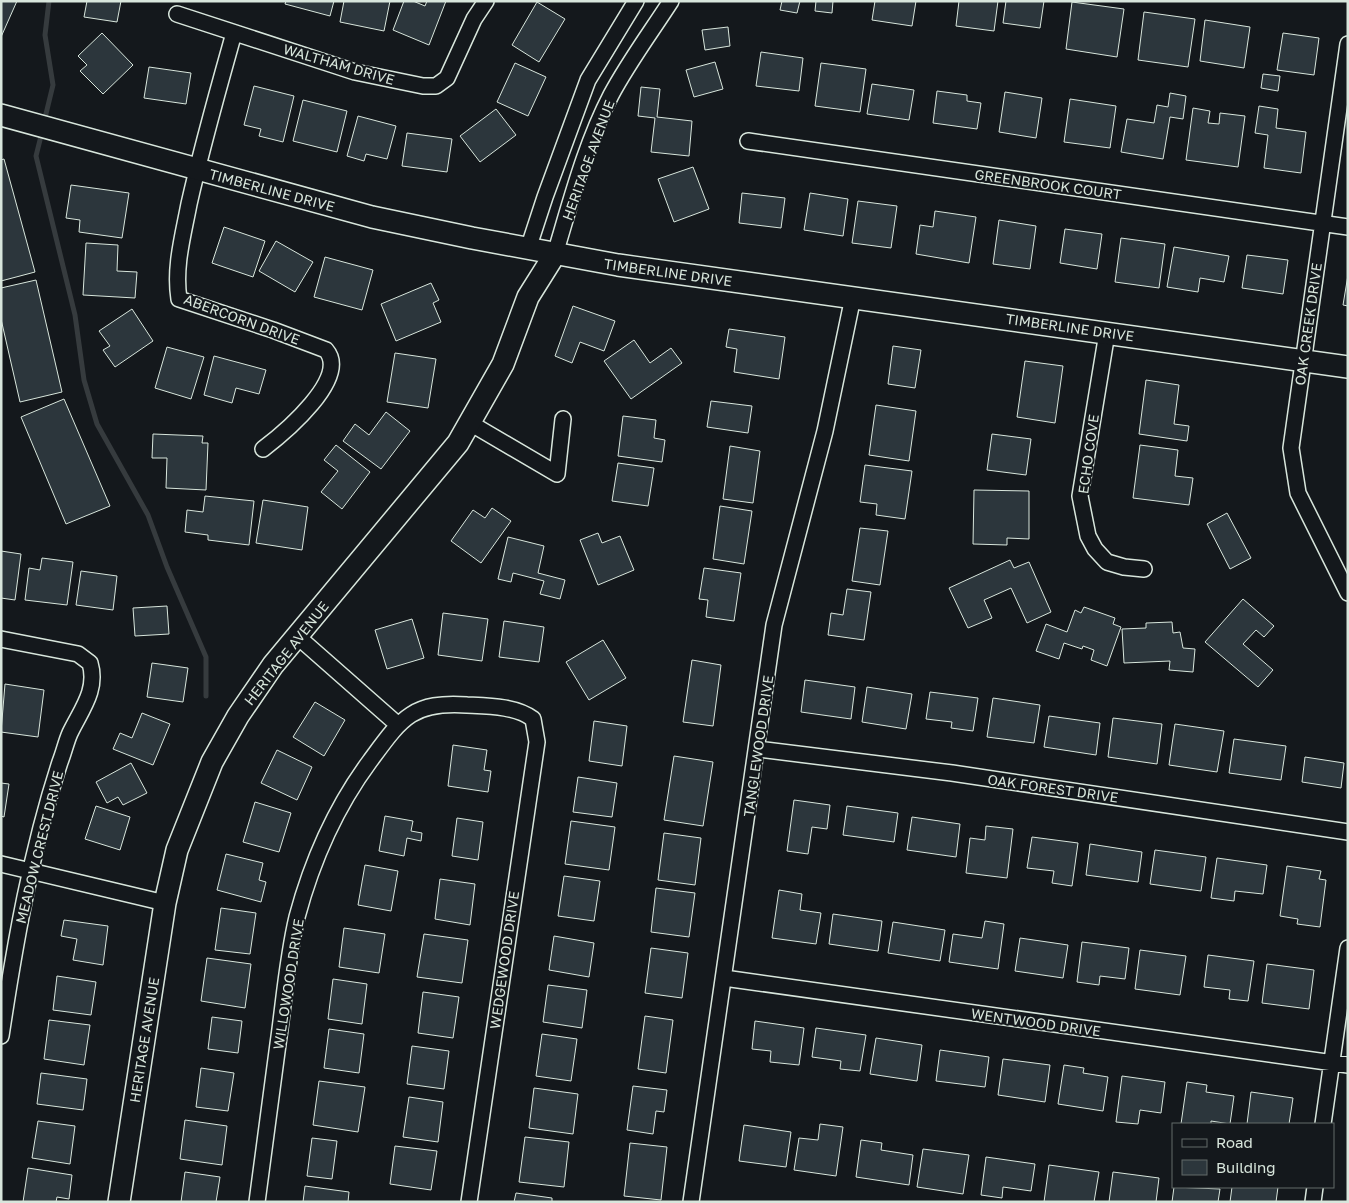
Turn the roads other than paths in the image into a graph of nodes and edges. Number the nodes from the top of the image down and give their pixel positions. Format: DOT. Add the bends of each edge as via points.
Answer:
graph roads {
  1 [pos="486,1"];
  2 [pos="636,1"];
  3 [pos="670,1"];
  4 [pos="176,14"];
  5 [pos="234,33"];
  6 [pos="1348,44"];
  7 [pos="1,115"];
  8 [pos="748,141"];
  9 [pos="197,169"];
  10 [pos="1322,223"];
  11 [pos="1348,227"];
  12 [pos="528,249"];
  13 [pos="555,254"];
  14 [pos="528,297"];
  15 [pos="853,297"];
  16 [pos="1107,333"];
  17 [pos="1302,361"];
  18 [pos="1348,367"];
  19 [pos="563,418"];
  20 [pos="470,423"];
  21 [pos="263,448"];
  22 [pos="1144,569"];
  23 [pos="1348,593"];
  24 [pos="297,636"];
  25 [pos="1,639"];
  26 [pos="533,718"];
  27 [pos="398,724"];
  28 [pos="758,749"];
  29 [pos="1348,832"];
  30 [pos="1,864"];
  31 [pos="30,871"];
  32 [pos="165,903"];
  33 [pos="1348,948"];
  34 [pos="724,978"];
  35 [pos="1,1036"];
  36 [pos="1331,1063"];
  37 [pos="1348,1066"];
  38 [pos="1323,1123"];
  39 [pos="1315,1188"];
  40 [pos="691,1201"];
  41 [pos="119,1202"];
  42 [pos="257,1202"];
  43 [pos="469,1202"];
  44 [pos="695,1202"];
  45 [pos="1313,1202"];
  1 -- 5 [label="street, WALTHAM DRIVE" via="474,19 447,78 436,86 355,72"];
  2 -- 12 [label="street, HERITAGE AVENUE" via="588,80"];
  3 -- 13 [label="street, HERITAGE AVENUE" via="611,96 570,202"];
  4 -- 5 [label="street, WALTHAM DRIVE"];
  5 -- 9 [label="street, ABERCORN DRIVE"];
  6 -- 10 [label="street, OAK CREEK DRIVE"];
  7 -- 9 [label="street, TIMBERLINE DRIVE"];
  8 -- 10 [label="street, GREENBROOK COURT"];
  9 -- 12 [label="street, TIMBERLINE DRIVE" via="372,217"];
  9 -- 21 [label="street, ABERCORN DRIVE" via="180,245 179,299 326,350 332,357 332,368 323,388 292,426"];
  10 -- 11 [label="street, GREENBROOK COURT"];
  10 -- 17 [label="street, OAK CREEK DRIVE"];
  12 -- 13 [label="street, TIMBERLINE DRIVE"];
  12 -- 14 [label="street, HERITAGE AVENUE"];
  13 -- 14 [label="street, HERITAGE AVENUE"];
  13 -- 15 [label="street, TIMBERLINE DRIVE"];
  14 -- 20 [label="street, HERITAGE AVENUE" via="503,364"];
  15 -- 16 [label="street, TIMBERLINE DRIVE"];
  15 -- 28 [label="street, TANGLEWOOD DRIVE" via="825,431 774,625"];
  16 -- 17 [label="street, TIMBERLINE DRIVE"];
  16 -- 22 [label="street, ECHO COVE" via="1080,496 1094,549 1107,562"];
  17 -- 18 [label="street, TIMBERLINE DRIVE"];
  17 -- 23 [label="street, OAK CREEK DRIVE" via="1290,448 1292,470 1306,514"];
  19 -- 20 [label="street" via="557,474"];
  20 -- 24 [label="street, HERITAGE AVENUE" via="458,443"];
  24 -- 27 [label="street"];
  24 -- 32 [label="street, HERITAGE AVENUE" via="238,716 212,762 178,850"];
  25 -- 31 [label="street, MEADOW CREST DRIVE" via="78,654 90,663 93,671 91,693 69,735"];
  26 -- 27 [label="street, WILLOWOOD DRIVE" via="526,713 493,707 446,703 412,713"];
  26 -- 43 [label="street, WEDGEWOOD DRIVE" via="537,742"];
  27 -- 42 [label="street, WILLOWOOD DRIVE" via="359,776 331,824 298,917 289,959"];
  28 -- 29 [label="street, OAK FOREST DRIVE"];
  28 -- 34 [label="street, TANGLEWOOD DRIVE"];
  30 -- 31 [label="street"];
  31 -- 32 [label="street"];
  31 -- 35 [label="street, MEADOW CREST DRIVE"];
  32 -- 41 [label="street, HERITAGE AVENUE"];
  33 -- 36 [label="street"];
  34 -- 36 [label="street, WENTWOOD DRIVE"];
  34 -- 40 [label="street, TANGLEWOOD DRIVE"];
  36 -- 37 [label="street, WENTWOOD DRIVE"];
  36 -- 38 [label="street"];
  39 -- 45 [label="street"];
  40 -- 44 [label="street"];
}
